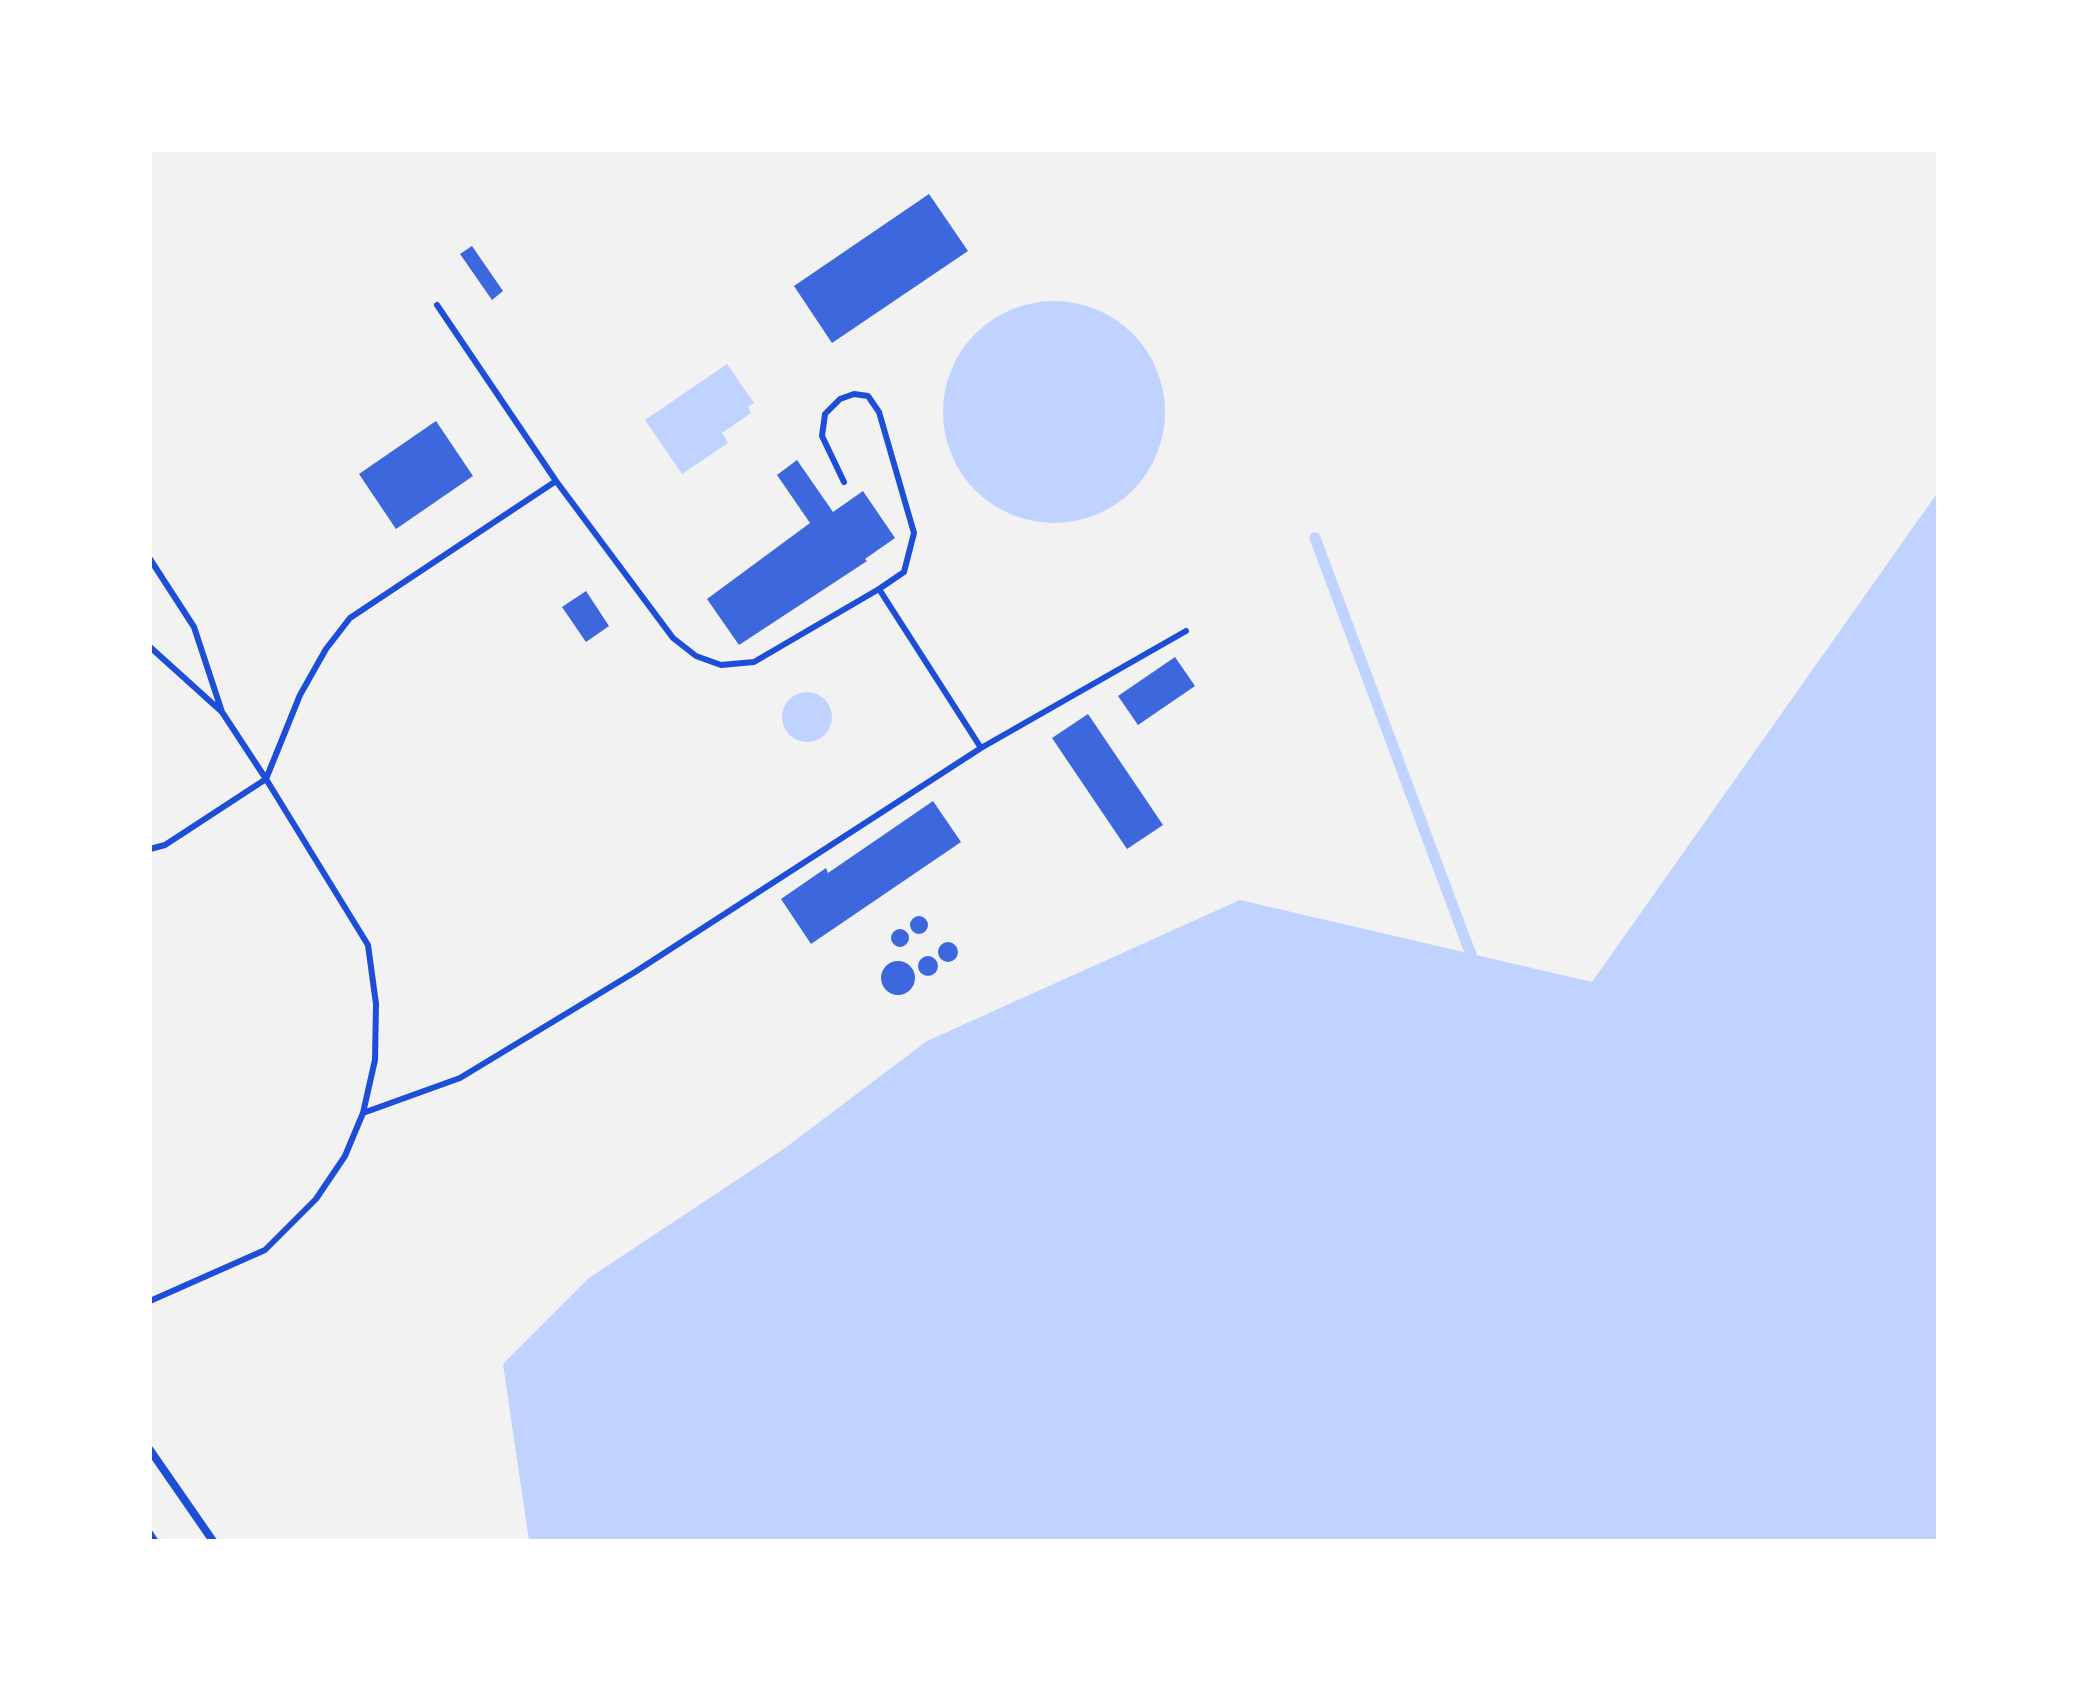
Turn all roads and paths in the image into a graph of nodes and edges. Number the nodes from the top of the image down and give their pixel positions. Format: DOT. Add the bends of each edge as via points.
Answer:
graph roads {
  1 [pos="437,305"];
  2 [pos="556,481"];
  3 [pos="844,482"];
  4 [pos="150,559"];
  5 [pos="879,589"];
  6 [pos="1186,631"];
  7 [pos="150,647"];
  8 [pos="222,712"];
  9 [pos="981,748"];
  10 [pos="266,779"];
  11 [pos="150,849"];
  12 [pos="363,1113"];
  13 [pos="150,1301"];
  14 [pos="150,1450"];
  15 [pos="150,1532"];
  16 [pos="156,1541"];
  17 [pos="213,1541"];
  1 -- 2 [label="lane"];
  2 -- 5 [label="lane" via="673,638 696,656 721,665 754,662"];
  2 -- 10 [label="lane" via="350,618 300,695"];
  3 -- 5 [label="lane" via="822,436 825,414 840,399 868,396 879,412 914,533 904,572"];
  4 -- 8 [label="lane" via="194,627"];
  5 -- 9 [label="lane"];
  6 -- 9 [label="lane"];
  7 -- 8 [label="lane"];
  8 -- 10 [label="lane"];
  9 -- 12 [label="lane" via="635,972 460,1078"];
  10 -- 11 [label="lane" via="165,845"];
  10 -- 12 [label="lane" via="368,945 376,1004 375,1060"];
  12 -- 13 [label="lane" via="345,1156 316,1199 265,1250"];
  14 -- 17 [label="street"];
  15 -- 16 [label="path"];
}
